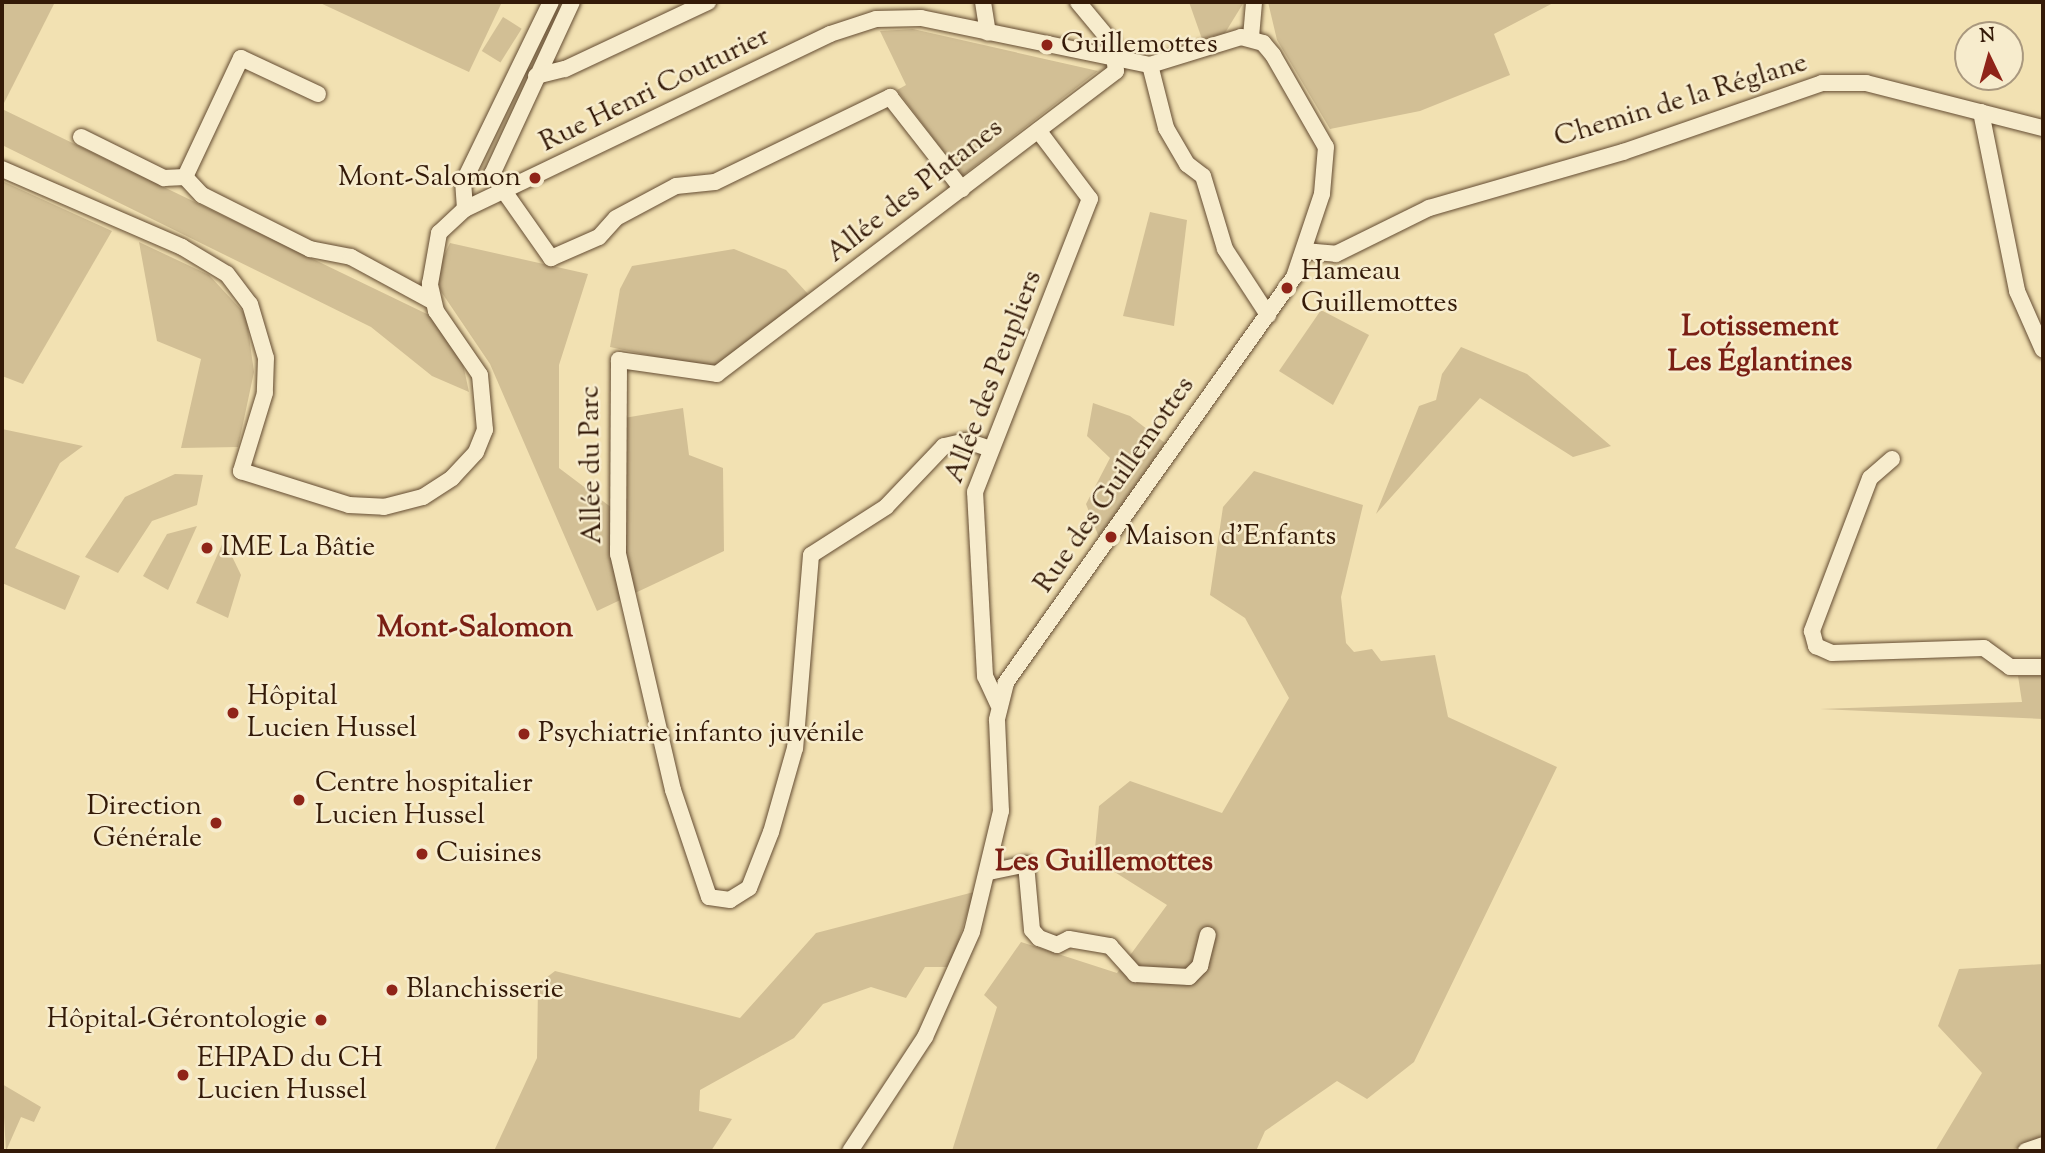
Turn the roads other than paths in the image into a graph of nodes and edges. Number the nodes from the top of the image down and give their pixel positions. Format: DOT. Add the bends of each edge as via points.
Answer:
graph roads {
  1 [pos="551,2"];
  2 [pos="572,2"];
  3 [pos="708,2"];
  4 [pos="983,2"];
  5 [pos="1079,2"];
  6 [pos="1254,2"];
  7 [pos="988,33"];
  8 [pos="1251,37"];
  9 [pos="1117,61"];
  10 [pos="1150,65"];
  11 [pos="537,76"];
  12 [pos="318,94"];
  13 [pos="1981,112"];
  14 [pos="2043,128"];
  15 [pos="1038,130"];
  16 [pos="81,137"];
  17 [pos="2,169"];
  18 [pos="185,177"];
  19 [pos="962,189"];
  20 [pos="504,192"];
  21 [pos="465,209"];
  22 [pos="1304,251"];
  23 [pos="432,301"];
  24 [pos="1268,315"];
  25 [pos="2043,350"];
  26 [pos="740,359"];
  27 [pos="991,449"];
  28 [pos="1892,459"];
  29 [pos="2043,667"];
  30 [pos="998,704"];
  31 [pos="989,872"];
  32 [pos="1208,935"];
  33 [pos="2043,1145"];
  34 [pos="850,1151"];
  35 [pos="2026,1151"];
  1 -- 21 [label="street" via="463,183"];
  2 -- 11 [label="street"];
  3 -- 11 [label="street" via="565,69"];
  4 -- 7 [label="street"];
  5 -- 9 [label="street" via="1112,43"];
  6 -- 8 [label="street"];
  7 -- 9 [label="street, Rue Henri Couturier"];
  7 -- 20 [label="street, Rue Henri Couturier" via="896,17 853,25"];
  8 -- 10 [label="street"];
  8 -- 22 [label="street, Rue des Guillemottes" via="1273,55 1326,147 1322,194"];
  9 -- 10 [label="street, Rue Henri Couturier"];
  9 -- 15 [label="street, Allée des Platanes" via="1116,71"];
  10 -- 24 [label="street" via="1166,128 1187,164 1203,176 1225,249"];
  11 -- 20 [label="street" via="492,169"];
  12 -- 18 [label="street" via="241,58"];
  13 -- 14 [label="street, Chemin de la Réglane"];
  13 -- 22 [label="street, Chemin de la Réglane" via="1866,83 1822,83 1623,152 1429,208 1336,254"];
  13 -- 25 [label="street" via="2017,291"];
  15 -- 19 [label="street, Allée des Platanes"];
  15 -- 27 [label="street, Allée des Peupliers" via="1090,199"];
  16 -- 18 [label="street" via="164,178"];
  17 -- 23 [label="street" via="182,247 239,288 260,329 266,372 241,471 370,507 423,497 452,478 482,442 487,404 476,366"];
  18 -- 23 [label="street" via="202,195 310,249 351,257"];
  19 -- 20 [label="street" via="890,97 715,181 676,186 557,258 541,251 514,199"];
  19 -- 26 [label="street, Allée des Platanes"];
  20 -- 21 [label="street, Rue Henri Couturier"];
  21 -- 23 [label="street" via="436,240"];
  22 -- 24 [label="street, Rue des Guillemottes"];
  24 -- 30 [label="street, Rue des Guillemottes" via="1015,670"];
  26 -- 27 [label="street, Allée du Parc" via="717,374 620,359 615,521 632,611 698,877 709,897 730,900 757,873 791,764 811,555 886,507 944,446 966,441"];
  27 -- 30 [label="street, Allée des Peupliers" via="975,492 973,525 985,676"];
  28 -- 29 [label="street" via="1870,478 1812,632 1816,646 1832,653 1984,648 2010,667"];
  30 -- 31 [label="street, Rue des Guillemottes" via="1001,811"];
  31 -- 32 [label="street" via="1026,864 1032,930 1057,945 1069,939 1110,947 1135,974 1189,977 1200,966"];
  31 -- 34 [label="street, Rue des Guillemottes" via="948,994 880,1115"];
  33 -- 35 [label="street"];
}
